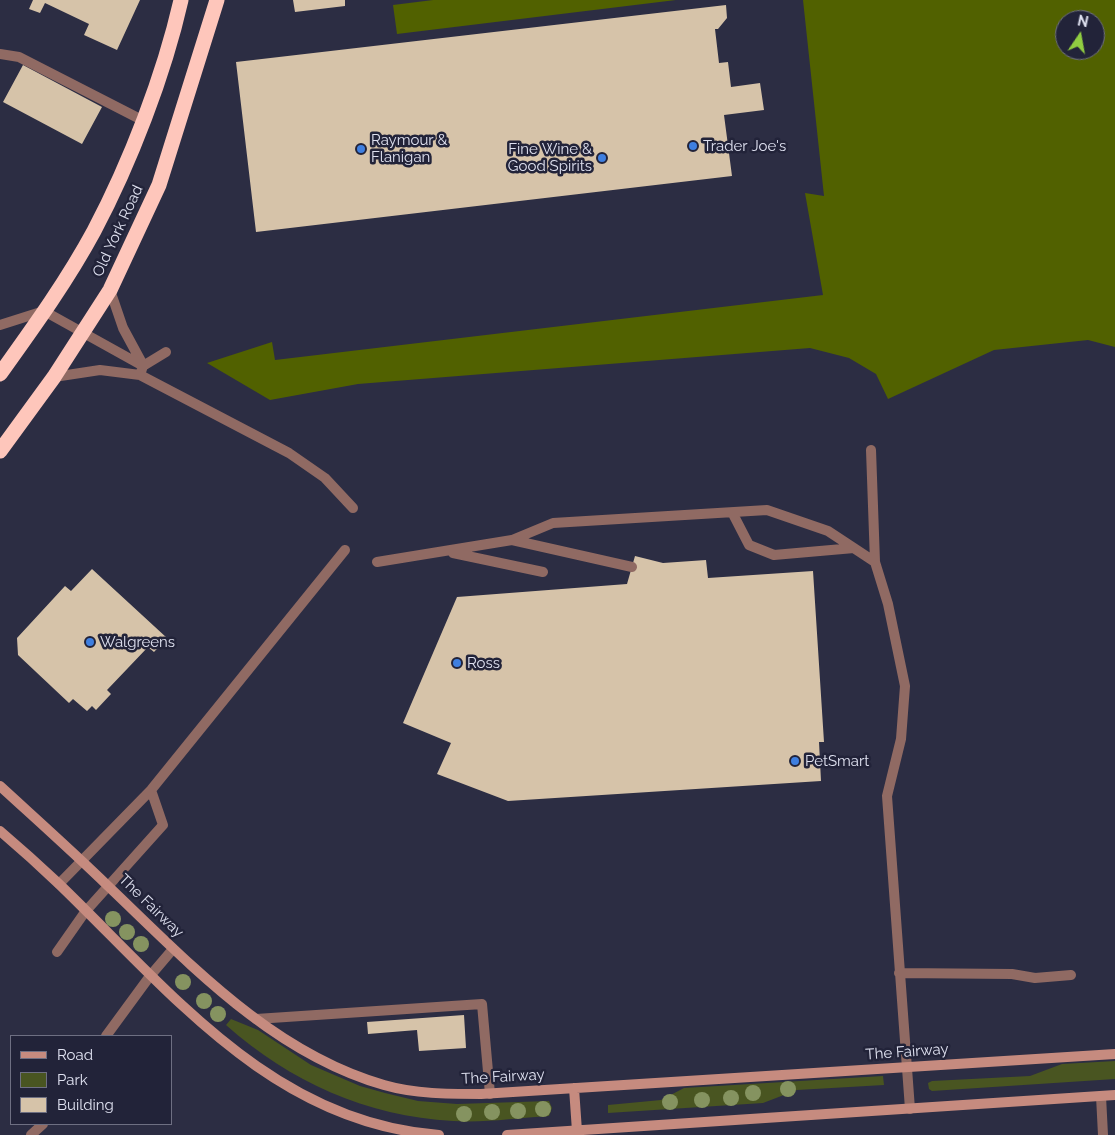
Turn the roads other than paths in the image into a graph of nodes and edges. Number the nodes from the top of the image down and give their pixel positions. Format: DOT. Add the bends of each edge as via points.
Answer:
graph roads {
  1 [pos="181,0"];
  2 [pos="217,0"];
  3 [pos="0,54"];
  4 [pos="142,120"];
  5 [pos="110,290"];
  6 [pos="44,311"];
  7 [pos="0,325"];
  8 [pos="84,333"];
  9 [pos="166,352"];
  10 [pos="142,370"];
  11 [pos="0,374"];
  12 [pos="54,377"];
  13 [pos="871,450"];
  14 [pos="0,451"];
  15 [pos="353,508"];
  16 [pos="733,514"];
  17 [pos="512,540"];
  18 [pos="854,548"];
  19 [pos="345,550"];
  20 [pos="447,552"];
  21 [pos="377,562"];
  22 [pos="875,562"];
  23 [pos="632,566"];
  24 [pos="543,572"];
  25 [pos="0,786"];
  26 [pos="151,790"];
  27 [pos="0,830"];
  28 [pos="82,862"];
  29 [pos="59,884"];
  30 [pos="108,885"];
  31 [pos="85,912"];
  32 [pos="173,949"];
  33 [pos="57,952"];
  34 [pos="899,973"];
  35 [pos="1071,975"];
  36 [pos="150,976"];
  37 [pos="256,1019"];
  38 [pos="107,1035"];
  39 [pos="1115,1054"];
  40 [pos="906,1067"];
  41 [pos="574,1088"];
  42 [pos="490,1094"];
  43 [pos="1115,1095"];
  44 [pos="1101,1096"];
  45 [pos="910,1109"];
  46 [pos="42,1125"];
  47 [pos="577,1130"];
  48 [pos="30,1135"];
  49 [pos="439,1135"];
  50 [pos="508,1135"];
  51 [pos="1102,1135"];
  1 -- 4 [label="highway, Old York Road" via="173,37"];
  2 -- 5 [label="highway, Old York Road" via="159,185"];
  3 -- 4 [label="lane" via="19,57"];
  4 -- 6 [label="highway, Old York Road" via="94,231"];
  5 -- 8 [label="highway, Old York Road"];
  5 -- 10 [label="lane"];
  6 -- 7 [label="lane"];
  6 -- 8 [label="lane"];
  6 -- 11 [label="highway, Old York Road"];
  8 -- 10 [label="lane"];
  8 -- 12 [label="highway, Old York Road"];
  9 -- 10 [label="lane"];
  10 -- 12 [label="lane" via="100,370"];
  10 -- 15 [label="lane" via="289,453 325,478"];
  12 -- 14 [label="highway, Old York Road"];
  13 -- 22 [label="lane"];
  16 -- 17 [label="lane" via="553,523"];
  16 -- 18 [label="lane" via="767,510 828,531"];
  16 -- 18 [label="lane" via="749,545 774,555"];
  17 -- 20 [label="lane"];
  17 -- 23 [label="lane"];
  18 -- 22 [label="lane"];
  19 -- 26 [label="lane"];
  20 -- 21 [label="lane"];
  20 -- 24 [label="lane"];
  22 -- 34 [label="lane" via="888,604 905,686 901,739 887,796"];
  25 -- 28 [label="main road, The Fairway"];
  26 -- 28 [label="lane"];
  26 -- 30 [label="lane" via="163,825"];
  27 -- 29 [label="main road"];
  28 -- 29 [label="lane"];
  28 -- 30 [label="main road, The Fairway"];
  29 -- 31 [label="main road"];
  30 -- 31 [label="lane"];
  30 -- 32 [label="main road, The Fairway"];
  31 -- 33 [label="lane"];
  31 -- 36 [label="main road"];
  32 -- 36 [label="lane"];
  32 -- 37 [label="main road, The Fairway"];
  34 -- 35 [label="lane" via="1012,974 1035,978"];
  34 -- 40 [label="lane"];
  36 -- 38 [label="lane"];
  36 -- 49 [label="main road" via="227,1045 283,1084 328,1107 377,1124"];
  37 -- 42 [label="main road, The Fairway" via="314,1056 383,1085 411,1091"];
  37 -- 42 [label="lane" via="482,1004"];
  39 -- 40 [label="main road, The Fairway"];
  40 -- 41 [label="main road, The Fairway"];
  40 -- 45 [label="lane"];
  41 -- 42 [label="main road, The Fairway"];
  41 -- 47 [label="main road"];
  43 -- 44 [label="main road"];
  44 -- 45 [label="main road"];
  44 -- 51 [label="lane"];
  45 -- 47 [label="main road"];
  46 -- 48 [label="lane"];
  47 -- 50 [label="main road"];
}
